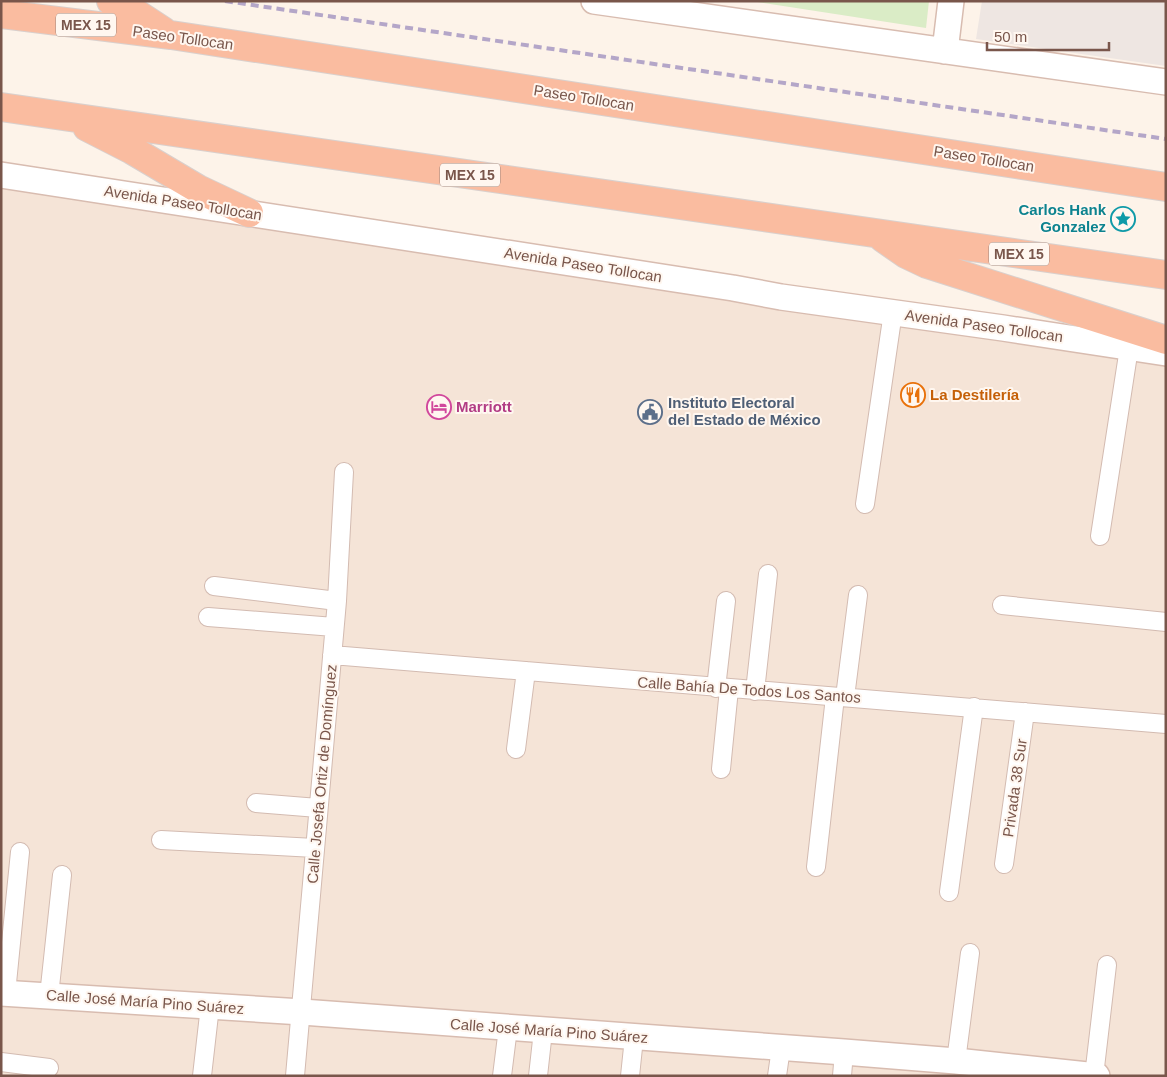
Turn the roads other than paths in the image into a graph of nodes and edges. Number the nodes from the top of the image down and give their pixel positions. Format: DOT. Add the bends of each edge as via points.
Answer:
graph roads {
  1 [pos="111,1"];
  2 [pos="594,1"];
  3 [pos="951,1"];
  4 [pos="1,14"];
  5 [pos="171,36"];
  6 [pos="945,51"];
  7 [pos="1166,82"];
  8 [pos="1,107"];
  9 [pos="68,117"];
  10 [pos="1,175"];
  11 [pos="1166,179"];
  12 [pos="1134,182"];
  13 [pos="1166,187"];
  14 [pos="249,213"];
  15 [pos="873,232"];
  16 [pos="1166,275"];
  17 [pos="893,312"];
  18 [pos="1166,340"];
  19 [pos="1129,348"];
  20 [pos="1166,353"];
  21 [pos="344,472"];
  22 [pos="865,504"];
  23 [pos="1100,536"];
  24 [pos="768,574"];
  25 [pos="214,586"];
  26 [pos="858,596"];
  27 [pos="337,601"];
  28 [pos="726,601"];
  29 [pos="1002,605"];
  30 [pos="208,617"];
  31 [pos="1166,622"];
  32 [pos="334,627"];
  33 [pos="332,655"];
  34 [pos="526,671"];
  35 [pos="723,688"];
  36 [pos="755,690"];
  37 [pos="840,697"];
  38 [pos="974,707"];
  39 [pos="1025,712"];
  40 [pos="1166,724"];
  41 [pos="516,749"];
  42 [pos="721,769"];
  43 [pos="256,803"];
  44 [pos="318,808"];
  45 [pos="161,840"];
  46 [pos="315,848"];
  47 [pos="20,852"];
  48 [pos="1004,864"];
  49 [pos="816,867"];
  50 [pos="62,875"];
  51 [pos="949,892"];
  52 [pos="970,953"];
  53 [pos="1108,965"];
  54 [pos="4,993"];
  55 [pos="49,996"];
  56 [pos="210,1006"];
  57 [pos="302,1012"];
  58 [pos="508,1028"];
  59 [pos="543,1031"];
  60 [pos="634,1038"];
  61 [pos="781,1048"];
  62 [pos="1,1062"];
  63 [pos="843,1064"];
  64 [pos="970,1067"];
  65 [pos="49,1068"];
  66 [pos="202,1076"];
  67 [pos="295,1076"];
  68 [pos="502,1076"];
  69 [pos="538,1076"];
  70 [pos="630,1076"];
  71 [pos="777,1076"];
  72 [pos="1095,1076"];
  1 -- 5 [label="highway"];
  2 -- 6 [label="main road"];
  3 -- 6 [label="main road"];
  4 -- 5 [label="highway, Paseo Tollocan / MEX 15"];
  5 -- 12 [label="highway, Paseo Tollocan / MEX 15"];
  6 -- 7 [label="main road"];
  8 -- 9 [label="highway, MEX 15"];
  9 -- 14 [label="highway" via="198,189"];
  9 -- 15 [label="highway, MEX 15"];
  10 -- 14 [label="main road, Avenida Paseo Tollocan"];
  11 -- 12 [label="highway"];
  12 -- 13 [label="highway, Paseo Tollocan / MEX 15"];
  14 -- 17 [label="main road, Avenida Paseo Tollocan"];
  15 -- 16 [label="highway, MEX 15"];
  15 -- 18 [label="highway" via="927,264"];
  17 -- 19 [label="main road, Avenida Paseo Tollocan"];
  17 -- 22 [label="street"];
  19 -- 20 [label="main road, Avenida Paseo Tollocan"];
  19 -- 23 [label="street"];
  21 -- 27 [label="street, Calle Josefa Ortiz de Domínguez"];
  24 -- 36 [label="street"];
  25 -- 27 [label="street"];
  26 -- 37 [label="street"];
  27 -- 32 [label="street, Calle Josefa Ortiz de Domínguez"];
  28 -- 35 [label="street"];
  29 -- 31 [label="street"];
  30 -- 32 [label="street"];
  32 -- 33 [label="street, Calle Josefa Ortiz de Domínguez"];
  33 -- 34 [label="street, Calle Bahía De Todos Los Santos"];
  33 -- 44 [label="street, Calle Josefa Ortiz de Domínguez"];
  34 -- 35 [label="street, Calle Bahía De Todos Los Santos"];
  34 -- 41 [label="street"];
  35 -- 36 [label="street, Calle Bahía De Todos Los Santos"];
  35 -- 42 [label="street"];
  36 -- 37 [label="street, Calle Bahía De Todos Los Santos"];
  37 -- 38 [label="street, Calle Bahía De Todos Los Santos"];
  37 -- 49 [label="street"];
  38 -- 39 [label="street, Calle Bahía De Todos Los Santos"];
  38 -- 51 [label="street"];
  39 -- 40 [label="street, Calle Bahía De Todos Los Santos"];
  39 -- 48 [label="street, Privada 38 Sur"];
  43 -- 44 [label="street"];
  44 -- 46 [label="street, Calle Josefa Ortiz de Domínguez"];
  45 -- 46 [label="street"];
  46 -- 57 [label="street, Calle Josefa Ortiz de Domínguez"];
  47 -- 54 [label="street"];
  50 -- 55 [label="street"];
  52 -- 64 [label="street"];
  53 -- 72 [label="street"];
  54 -- 55 [label="main road, Calle José María Pino Suárez"];
  55 -- 56 [label="main road, Calle José María Pino Suárez"];
  56 -- 57 [label="main road, Calle José María Pino Suárez"];
  56 -- 66 [label="street"];
  57 -- 58 [label="main road, Calle José María Pino Suárez"];
  57 -- 67 [label="street, Calle Josefa Ortiz de Domínguez"];
  58 -- 59 [label="main road, Calle José María Pino Suárez"];
  58 -- 68 [label="street"];
  59 -- 60 [label="main road, Calle José María Pino Suárez"];
  59 -- 69 [label="street"];
  60 -- 61 [label="main road, Calle José María Pino Suárez"];
  60 -- 70 [label="street"];
  61 -- 63 [label="main road, Calle José María Pino Suárez"];
  61 -- 71 [label="street"];
  62 -- 65 [label="street"];
  63 -- 64 [label="main road, Calle José María Pino Suárez"];
  64 -- 72 [label="main road, Calle José María Pino Suárez"];
}
